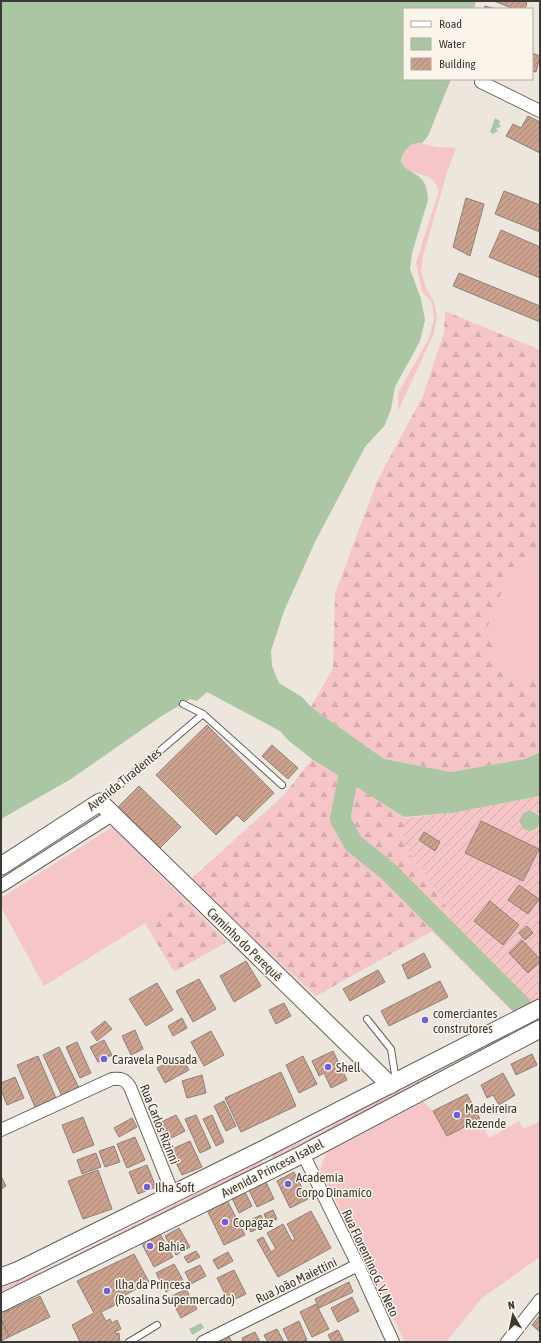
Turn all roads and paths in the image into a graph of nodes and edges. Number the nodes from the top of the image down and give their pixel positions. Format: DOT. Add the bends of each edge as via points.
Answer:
graph roads {
  1 [pos="481,82"];
  2 [pos="540,111"];
  3 [pos="183,704"];
  4 [pos="203,714"];
  5 [pos="282,785"];
  6 [pos="100,802"];
  7 [pos="112,815"];
  8 [pos="1,866"];
  9 [pos="1,886"];
  10 [pos="540,1008"];
  11 [pos="367,1019"];
  12 [pos="540,1029"];
  13 [pos="393,1084"];
  14 [pos="1,1130"];
  15 [pos="303,1154"];
  16 [pos="173,1194"];
  17 [pos="358,1265"];
  18 [pos="1,1277"];
  19 [pos="540,1300"];
  20 [pos="1,1303"];
  21 [pos="157,1325"];
  22 [pos="129,1342"];
  23 [pos="203,1342"];
  24 [pos="393,1342"];
  25 [pos="507,1342"];
  1 -- 2 [label="street"];
  3 -- 4 [label="lane"];
  4 -- 5 [label="lane"];
  4 -- 6 [label="lane, Avenida Tiradentes"];
  6 -- 7 [label="main road, Caminho do Perequê"];
  6 -- 8 [label="main road, Avenida Tiradentes"];
  7 -- 9 [label="street, Avenida Tiradentes"];
  7 -- 13 [label="main road, Caminho do Perequê"];
  10 -- 13 [label="main road, Avenida Princesa Isabel"];
  11 -- 13 [label="lane" via="391,1050"];
  12 -- 15 [label="main road, Avenida Princesa Isabel"];
  13 -- 16 [label="main road, Avenida Princesa Isabel"];
  14 -- 16 [label="street, Rua Carlos Rizinni" via="112,1078 126,1080"];
  15 -- 17 [label="street, Rua Florentino G. V. Neto"];
  15 -- 20 [label="main road, Avenida Princesa Isabel"];
  16 -- 18 [label="main road, Avenida Princesa Isabel"];
  17 -- 23 [label="street, Rua João Maiettini"];
  17 -- 24 [label="street, Rua Florentino G. V. Neto"];
  19 -- 25 [label="street"];
  21 -- 22 [label="lane"];
}
